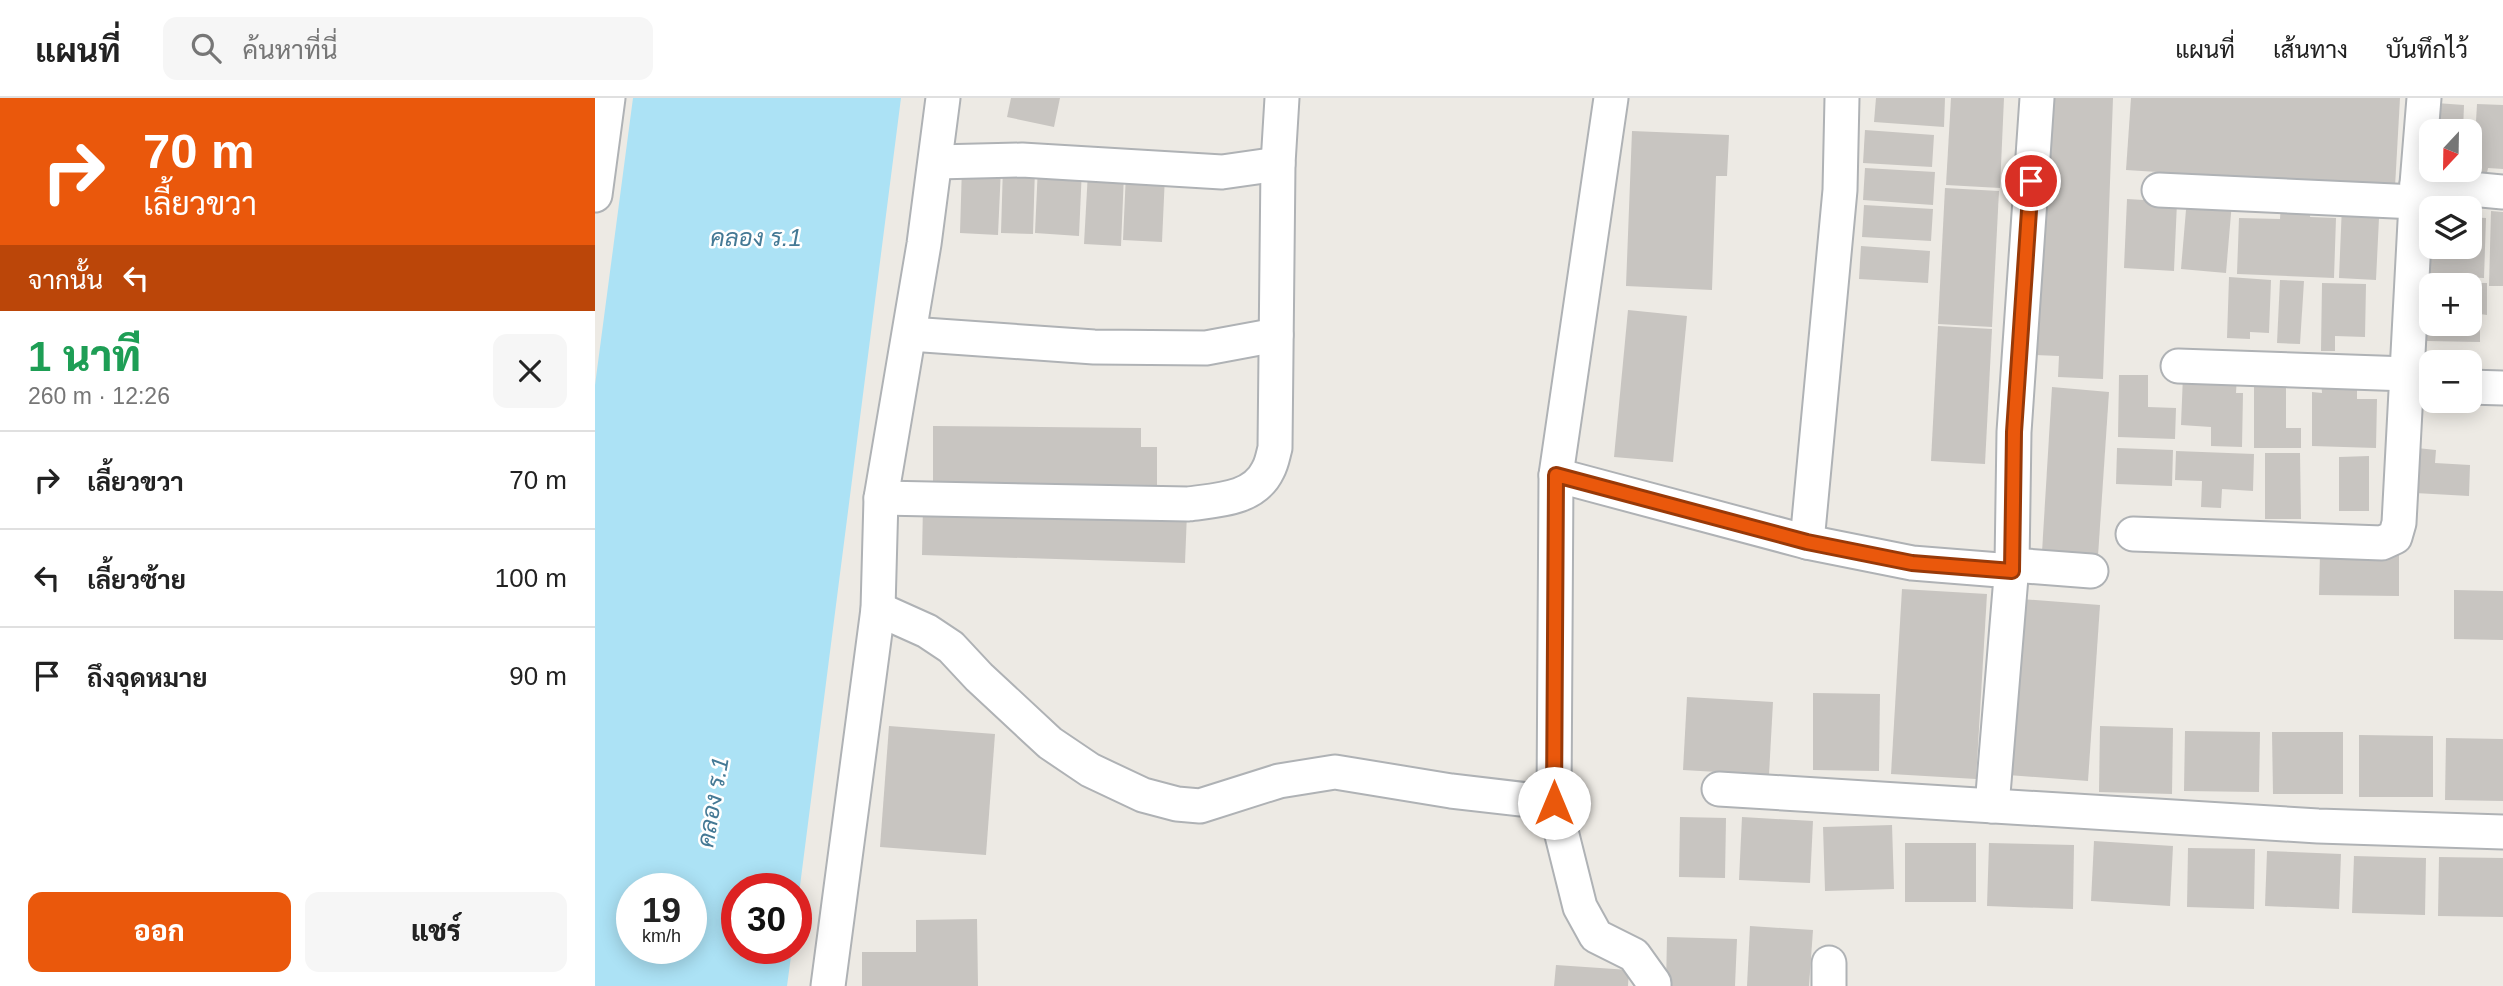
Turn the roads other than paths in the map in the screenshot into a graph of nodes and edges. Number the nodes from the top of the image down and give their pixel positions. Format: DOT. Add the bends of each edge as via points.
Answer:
graph roads {
  1 [pos="608,98"];
  2 [pos="943,98"];
  3 [pos="1282,98"];
  4 [pos="1611,98"];
  5 [pos="1842,98"];
  6 [pos="2037,98"];
  7 [pos="2424,98"];
  8 [pos="936,162"];
  9 [pos="1278,164"];
  10 [pos="2159,190"];
  11 [pos="2503,192"];
  12 [pos="2416,193"];
  13 [pos="595,195"];
  14 [pos="910,334"];
  15 [pos="1276,335"];
  16 [pos="2178,366"];
  17 [pos="2416,381"];
  18 [pos="2482,387"];
  19 [pos="2503,388"];
  20 [pos="1556,475"];
  21 [pos="881,498"];
  22 [pos="2133,534"];
  23 [pos="1807,542"];
  24 [pos="2012,568"];
  25 [pos="2091,571"];
  26 [pos="878,610"];
  27 [pos="1719,789"];
  28 [pos="1554,803"];
  29 [pos="1992,806"];
  30 [pos="2503,832"];
  31 [pos="828,986"];
  32 [pos="1654,986"];
  1 -- 13 [label="street"];
  2 -- 8 [label="street"];
  3 -- 9 [label="street"];
  4 -- 20 [label="street"];
  5 -- 23 [label="street" via="1840,190"];
  6 -- 24 [label="street" via="2014,432"];
  7 -- 12 [label="street"];
  8 -- 9 [label="street" via="1022,160 1222,172"];
  8 -- 14 [label="street"];
  9 -- 15 [label="street"];
  10 -- 12 [label="street"];
  11 -- 12 [label="street"];
  12 -- 17 [label="street"];
  14 -- 15 [label="street" via="1094,347 1206,348"];
  14 -- 21 [label="street"];
  15 -- 21 [label="street" via="1275,448 1268,472 1249,491 1188,505"];
  16 -- 17 [label="street"];
  17 -- 22 [label="street" via="2399,527 2389,542"];
  18 -- 19 [label="street"];
  20 -- 23 [label="street"];
  20 -- 28 [label="street"];
  21 -- 26 [label="street"];
  23 -- 24 [label="street" via="1912,563"];
  24 -- 25 [label="street"];
  24 -- 29 [label="street"];
  26 -- 28 [label="street" via="951,647 1050,743 1090,770 1143,795 1200,806 1279,781 1335,772"];
  26 -- 31 [label="street"];
  27 -- 29 [label="street"];
  28 -- 32 [label="street" via="1580,907 1596,936 1634,955"];
  29 -- 30 [label="street"];
}
